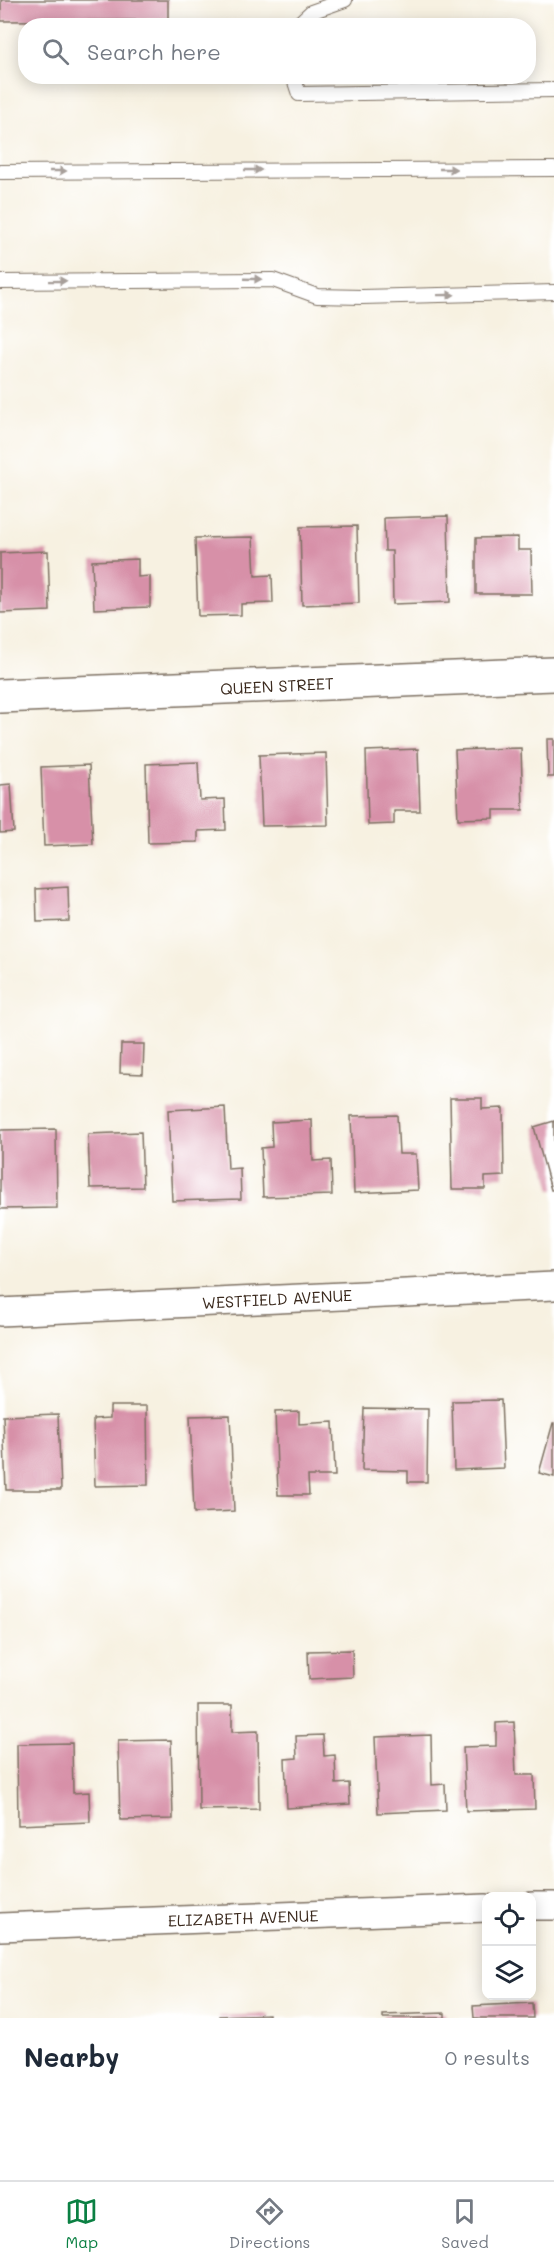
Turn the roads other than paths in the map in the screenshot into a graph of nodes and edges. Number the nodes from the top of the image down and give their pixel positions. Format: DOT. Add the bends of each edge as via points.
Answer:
graph roads {
  1 [pos="345,0"];
  2 [pos="305,18"];
  3 [pos="295,84"];
  4 [pos="554,90"];
  5 [pos="554,169"];
  6 [pos="0,172"];
  7 [pos="0,282"];
  8 [pos="554,292"];
  9 [pos="554,674"];
  10 [pos="0,696"];
  11 [pos="554,1286"];
  12 [pos="0,1312"];
  13 [pos="536,1906"];
  14 [pos="554,1906"];
  15 [pos="482,1908"];
  16 [pos="0,1927"];
  1 -- 2 [label="lane"];
  3 -- 4 [label="lane" via="299,94"];
  6 -- 5 [label="lane, one-way"];
  7 -- 8 [label="lane, one-way" via="273,280 316,296 363,297"];
  9 -- 10 [label="street, QUEEN STREET"];
  11 -- 12 [label="street, WESTFIELD AVENUE"];
  13 -- 14 [label="street"];
  15 -- 16 [label="street, ELIZABETH AVENUE"];
}
